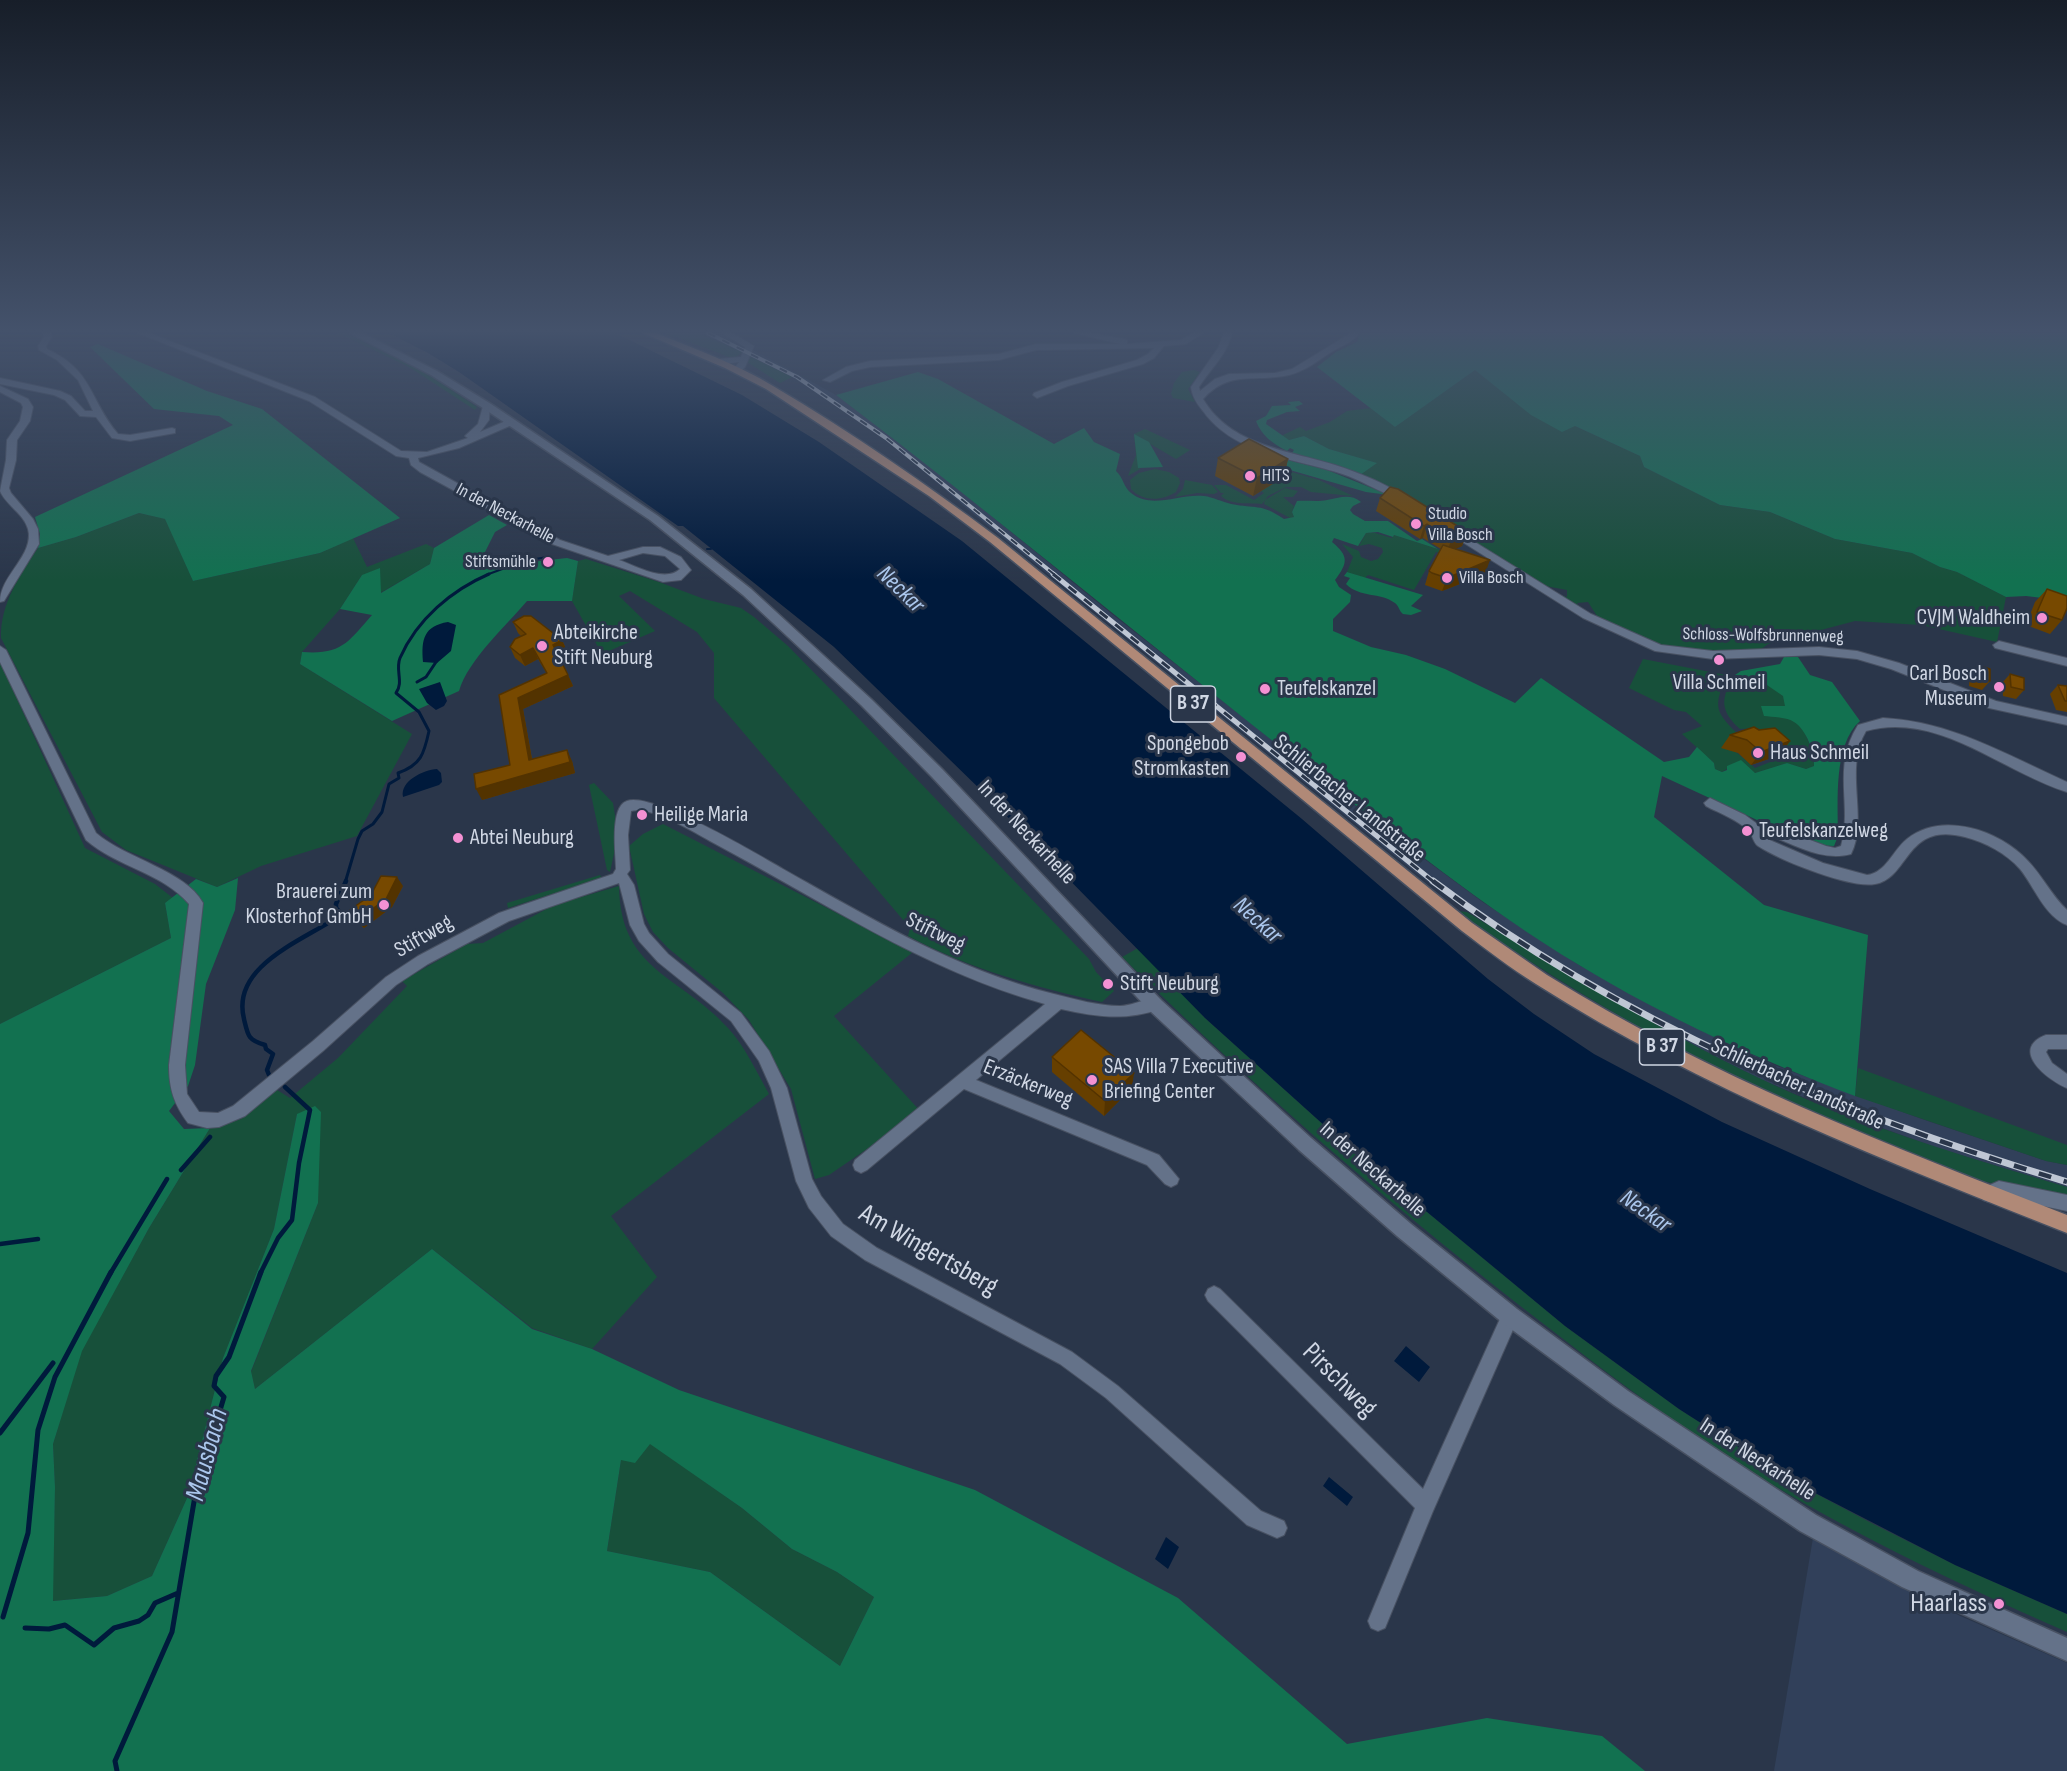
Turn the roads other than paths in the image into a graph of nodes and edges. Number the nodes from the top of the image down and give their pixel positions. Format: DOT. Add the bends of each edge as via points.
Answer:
graph roads {
  1 [pos="26,416"];
  2 [pos="99,416"];
  3 [pos="338,416"];
  4 [pos="486,416"];
  5 [pos="501,416"];
  6 [pos="814,416"];
  7 [pos="1210,416"];
  8 [pos="511,422"];
  9 [pos="172,431"];
  10 [pos="459,443"];
  11 [pos="413,456"];
  12 [pos="1414,506"];
  13 [pos="1441,524"];
  14 [pos="607,560"];
  15 [pos="0,599"];
  16 [pos="1999,645"];
  17 [pos="0,650"];
  18 [pos="2067,662"];
  19 [pos="2067,721"];
  20 [pos="2067,787"];
  21 [pos="1710,803"];
  22 [pos="1758,831"];
  23 [pos="621,875"];
  24 [pos="2067,919"];
  25 [pos="1060,1001"];
  26 [pos="1155,1005"];
  27 [pos="2067,1042"];
  28 [pos="961,1081"];
  29 [pos="2067,1081"];
  30 [pos="861,1165"];
  31 [pos="1171,1179"];
  32 [pos="1989,1194"];
  33 [pos="2067,1203"];
  34 [pos="2067,1224"];
  35 [pos="1214,1295"];
  36 [pos="1510,1316"];
  37 [pos="1426,1505"];
  38 [pos="1277,1528"];
  39 [pos="1378,1621"];
  40 [pos="2067,1650"];
  1 -- 15 [label="street" via="12,440 4,488 28,519 33,547"];
  2 -- 9 [label="street" via="118,438"];
  3 -- 11 [label="street, In der Neckarhelle" via="394,452"];
  4 -- 10 [label="street" via="481,427"];
  5 -- 8 [label="main road, In der Neckarhelle"];
  6 -- 32 [label="main road, Schlierbacher Landstraße / B 37" via="963,516 1467,927 1541,979 1637,1035 1737,1085"];
  7 -- 12 [label="street" via="1236,436 1275,453 1336,469 1387,489"];
  8 -- 10 [label="street"];
  8 -- 26 [label="main road, In der Neckarhelle" via="654,518 747,592 929,765"];
  10 -- 11 [label="street" via="436,453"];
  11 -- 14 [label="street, In der Neckarhelle" via="414,463 423,470 528,529"];
  13 -- 19 [label="street, Schloss-Wolfsbrunnenweg" via="1587,616 1659,648 1713,656 1819,651 1857,655 1993,705"];
  14 -- 14 [label="street, In der Neckarhelle" via="663,579 677,578 686,570 661,549"];
  16 -- 18 [label="street"];
  17 -- 23 [label="street, Stiftweg" via="90,836 116,855 180,887 196,903 177,1065 179,1095 189,1113 199,1120 219,1120 239,1111 386,986 423,960 504,916 605,884"];
  20 -- 22 [label="street" via="1961,740 1910,724 1880,721 1862,728 1854,741 1850,838 1846,850 1824,851 1770,831"];
  21 -- 22 [label="street"];
  22 -- 24 [label="street" via="1757,838 1773,849 1843,875 1870,880 1881,875 1926,831 1949,830 1977,836 2020,861"];
  23 -- 25 [label="street, Stiftweg" via="622,813 628,805 643,804 714,838 935,958 979,977"];
  23 -- 38 [label="street, Am Wingertsberg" via="644,938 736,1017 764,1056 779,1088 804,1182 837,1230 871,1254 1066,1358 1113,1392 1254,1518"];
  25 -- 26 [label="street, Stiftweg" via="1120,1012"];
  25 -- 28 [label="street, Erzäckerweg"];
  26 -- 36 [label="main road, In der Neckarhelle" via="1305,1144"];
  27 -- 29 [label="street" via="2046,1042 2038,1052 2047,1069"];
  28 -- 30 [label="street, Erzäckerweg"];
  28 -- 31 [label="street, Erzäckerweg" via="1153,1160"];
  32 -- 33 [label="street" via="1999,1189"];
  32 -- 34 [label="main road, Schlierbacher Landstraße / B 37"];
  35 -- 37 [label="street, Pirschweg"];
  36 -- 37 [label="street"];
  36 -- 40 [label="main road, In der Neckarhelle" via="1621,1398 1808,1523 1910,1579"];
  37 -- 39 [label="street"];
}
